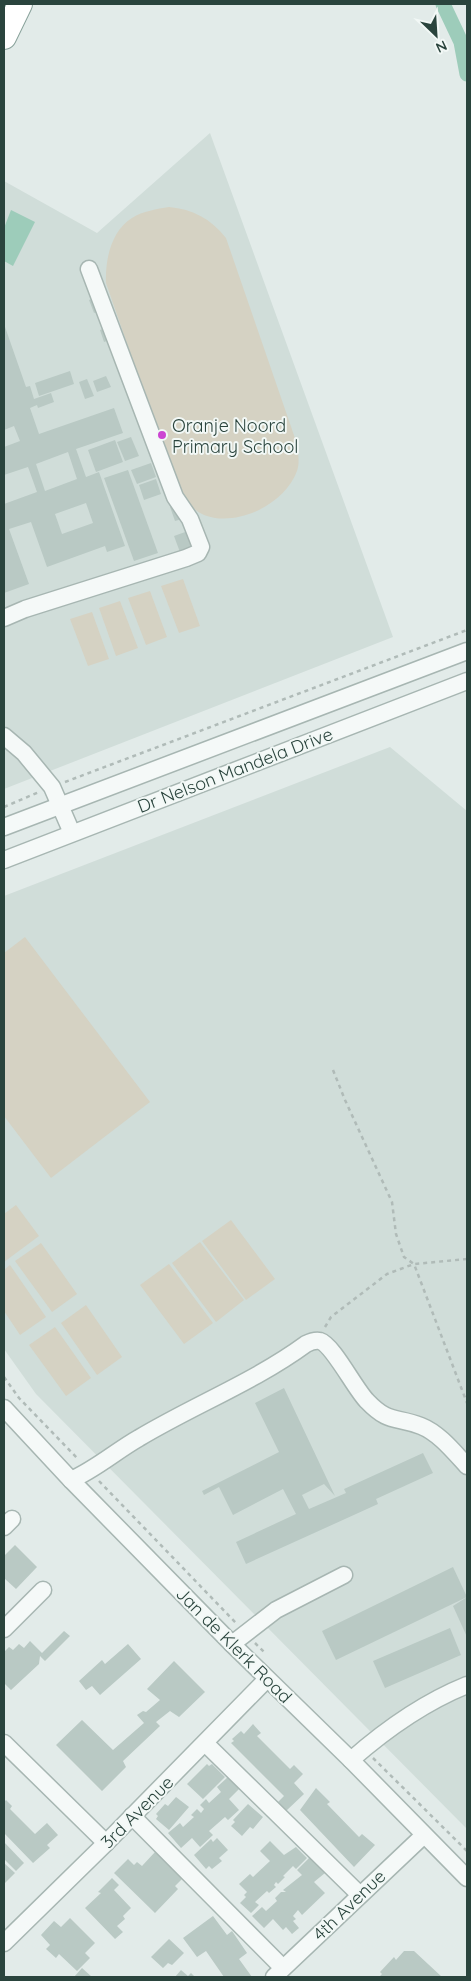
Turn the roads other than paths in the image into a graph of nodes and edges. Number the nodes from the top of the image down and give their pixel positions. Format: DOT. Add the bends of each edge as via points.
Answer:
graph roads {
  1 [pos="20,4"];
  2 [pos="4,37"];
  3 [pos="88,269"];
  4 [pos="4,618"];
  5 [pos="467,651"];
  6 [pos="467,681"];
  7 [pos="4,736"];
  8 [pos="60,806"];
  9 [pos="4,828"];
  10 [pos="72,833"];
  11 [pos="4,860"];
  12 [pos="4,1408"];
  13 [pos="467,1466"];
  14 [pos="71,1480"];
  15 [pos="344,1575"];
  16 [pos="43,1590"];
  17 [pos="4,1629"];
  18 [pos="232,1644"];
  19 [pos="267,1679"];
  20 [pos="467,1685"];
  21 [pos="4,1743"];
  22 [pos="205,1743"];
  23 [pos="351,1760"];
  24 [pos="132,1816"];
  25 [pos="424,1835"];
  26 [pos="106,1843"];
  27 [pos="467,1878"];
  28 [pos="360,1895"];
  29 [pos="4,1943"];
  30 [pos="279,1973"];
  1 -- 2 [label="highway"];
  3 -- 4 [label="street" via="175,497 190,519 202,547 198,553 186,558"];
  5 -- 8 [label="street, Dr Nelson Mandela Drive"];
  6 -- 10 [label="street, Dr Nelson Mandela Drive"];
  7 -- 8 [label="street" via="24,753 52,787"];
  8 -- 9 [label="street, Dr Nelson Mandela Drive"];
  8 -- 10 [label="street"];
  10 -- 11 [label="street, Dr Nelson Mandela Drive"];
  12 -- 14 [label="street, Jan de Klerk Road"];
  13 -- 14 [label="street" via="436,1434 422,1426 380,1415 356,1388 327,1344 316,1341 138,1438 90,1472"];
  14 -- 18 [label="street, Jan de Klerk Road"];
  15 -- 18 [label="street" via="283,1606"];
  16 -- 17 [label="street"];
  18 -- 19 [label="street, Jan de Klerk Road"];
  19 -- 22 [label="street, 3rd Avenue"];
  19 -- 23 [label="street, Jan de Klerk Road"];
  20 -- 23 [label="street" via="398,1723"];
  21 -- 26 [label="street"];
  22 -- 24 [label="street, 3rd Avenue"];
  22 -- 28 [label="street"];
  23 -- 25 [label="street, Jan de Klerk Road"];
  24 -- 26 [label="street, 3rd Avenue"];
  24 -- 30 [label="street"];
  25 -- 27 [label="street, Jan de Klerk Road"];
  25 -- 28 [label="street, 4th Avenue"];
  26 -- 29 [label="street, 3rd Avenue"];
  28 -- 30 [label="street, 4th Avenue"];
}
